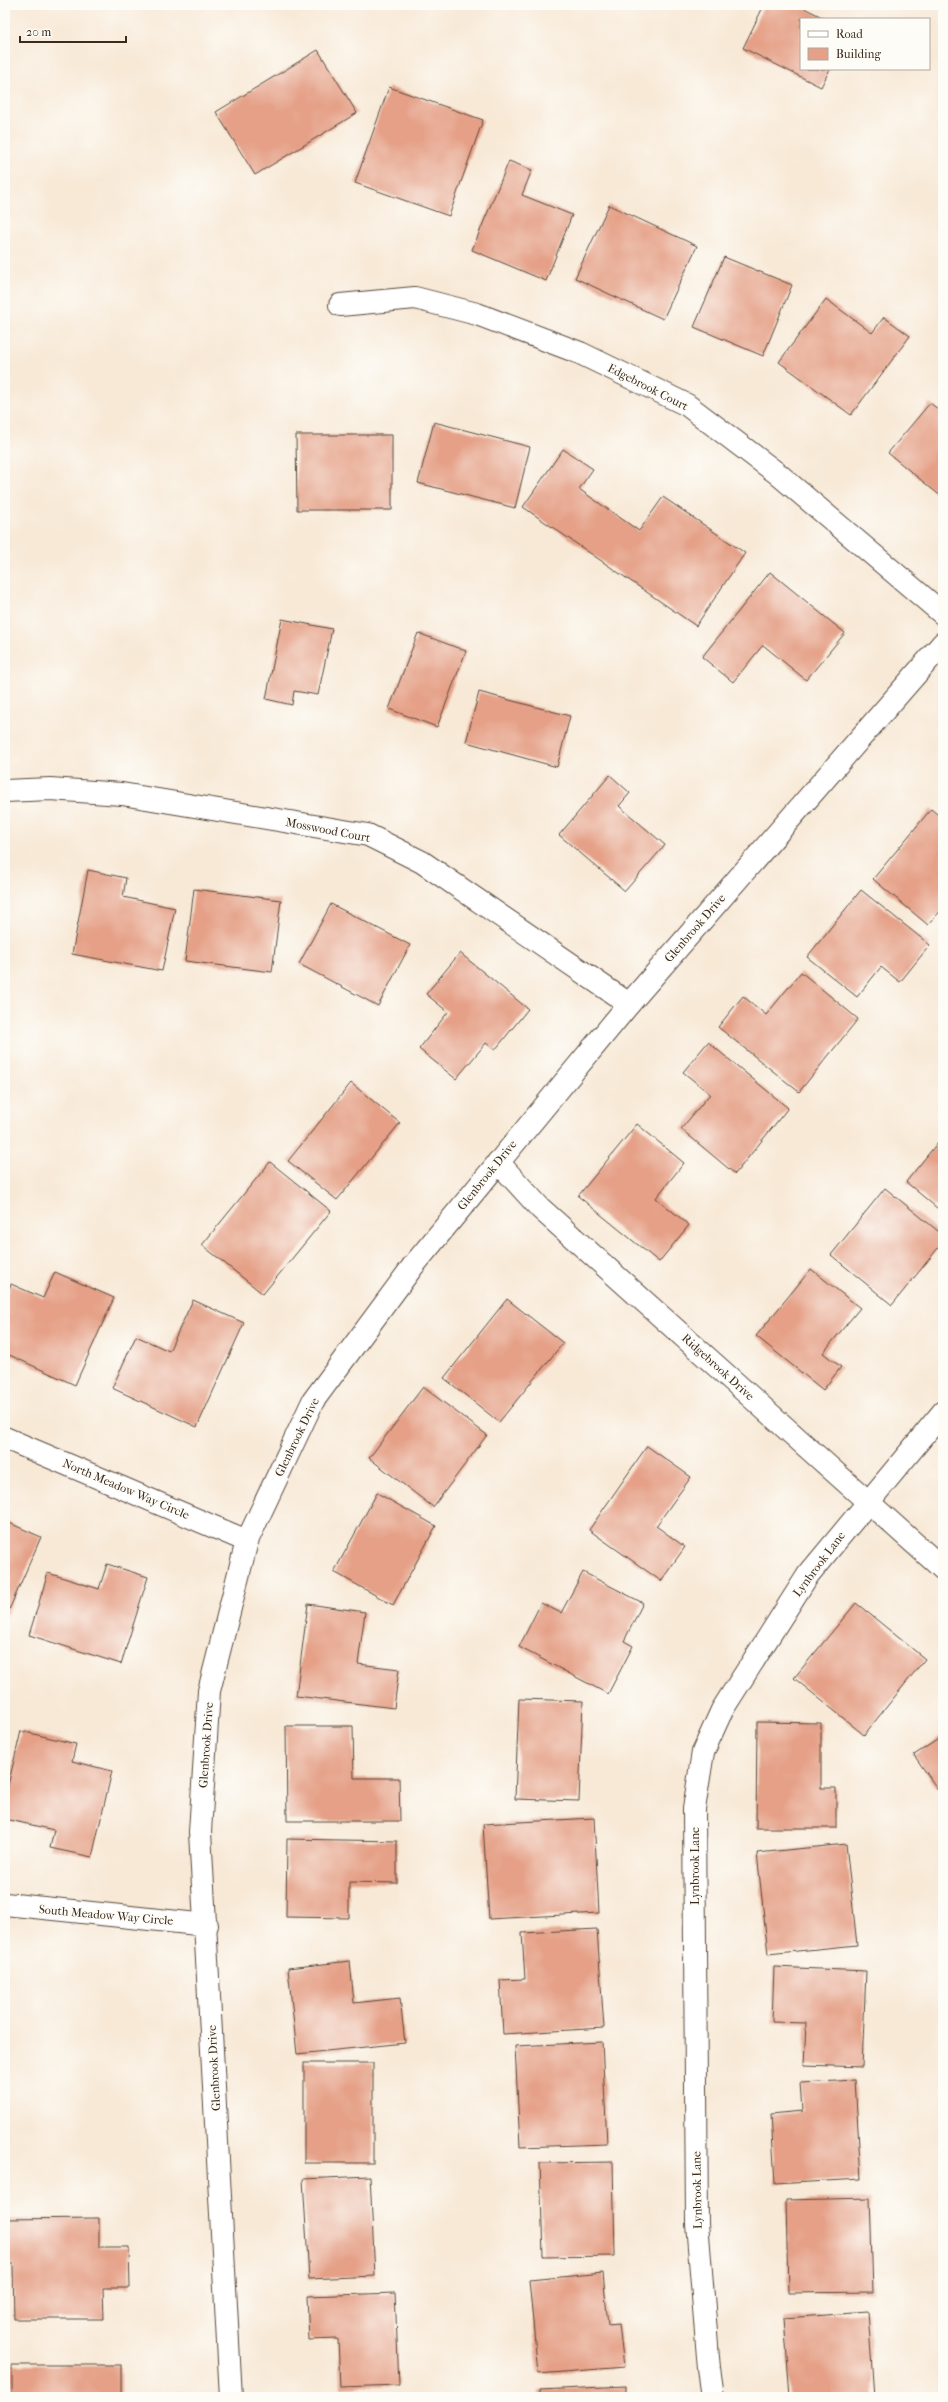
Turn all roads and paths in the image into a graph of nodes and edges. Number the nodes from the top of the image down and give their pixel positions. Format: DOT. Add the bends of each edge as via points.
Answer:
graph roads {
  1 [pos="340,306"];
  2 [pos="943,614"];
  3 [pos="943,643"];
  4 [pos="5,791"];
  5 [pos="629,1004"];
  6 [pos="498,1162"];
  7 [pos="943,1412"];
  8 [pos="5,1438"];
  9 [pos="868,1501"];
  10 [pos="247,1541"];
  11 [pos="943,1569"];
  12 [pos="5,1904"];
  13 [pos="207,1925"];
  14 [pos="231,2397"];
  15 [pos="713,2397"];
  1 -- 2 [label="street, Edgebrook Court" via="415,298 477,314 580,352 687,405 778,474"];
  3 -- 5 [label="street, Glenbrook Drive"];
  4 -- 5 [label="street, Mosswood Court" via="50,789 122,794 368,835 422,862"];
  5 -- 6 [label="street, Glenbrook Drive"];
  6 -- 9 [label="street, Ridgebrook Drive" via="540,1208"];
  6 -- 10 [label="street, Glenbrook Drive" via="412,1266 313,1401"];
  7 -- 9 [label="street, Lynbrook Lane"];
  8 -- 10 [label="street, North Meadow Way Circle"];
  9 -- 11 [label="street, Ridgebrook Drive"];
  9 -- 15 [label="street, Lynbrook Lane" via="808,1574 722,1710 703,1752 694,1810 697,2223"];
  10 -- 13 [label="street, Glenbrook Drive" via="209,1691 200,1832"];
  12 -- 13 [label="street, South Meadow Way Circle"];
  13 -- 14 [label="street, Glenbrook Drive"];
}
